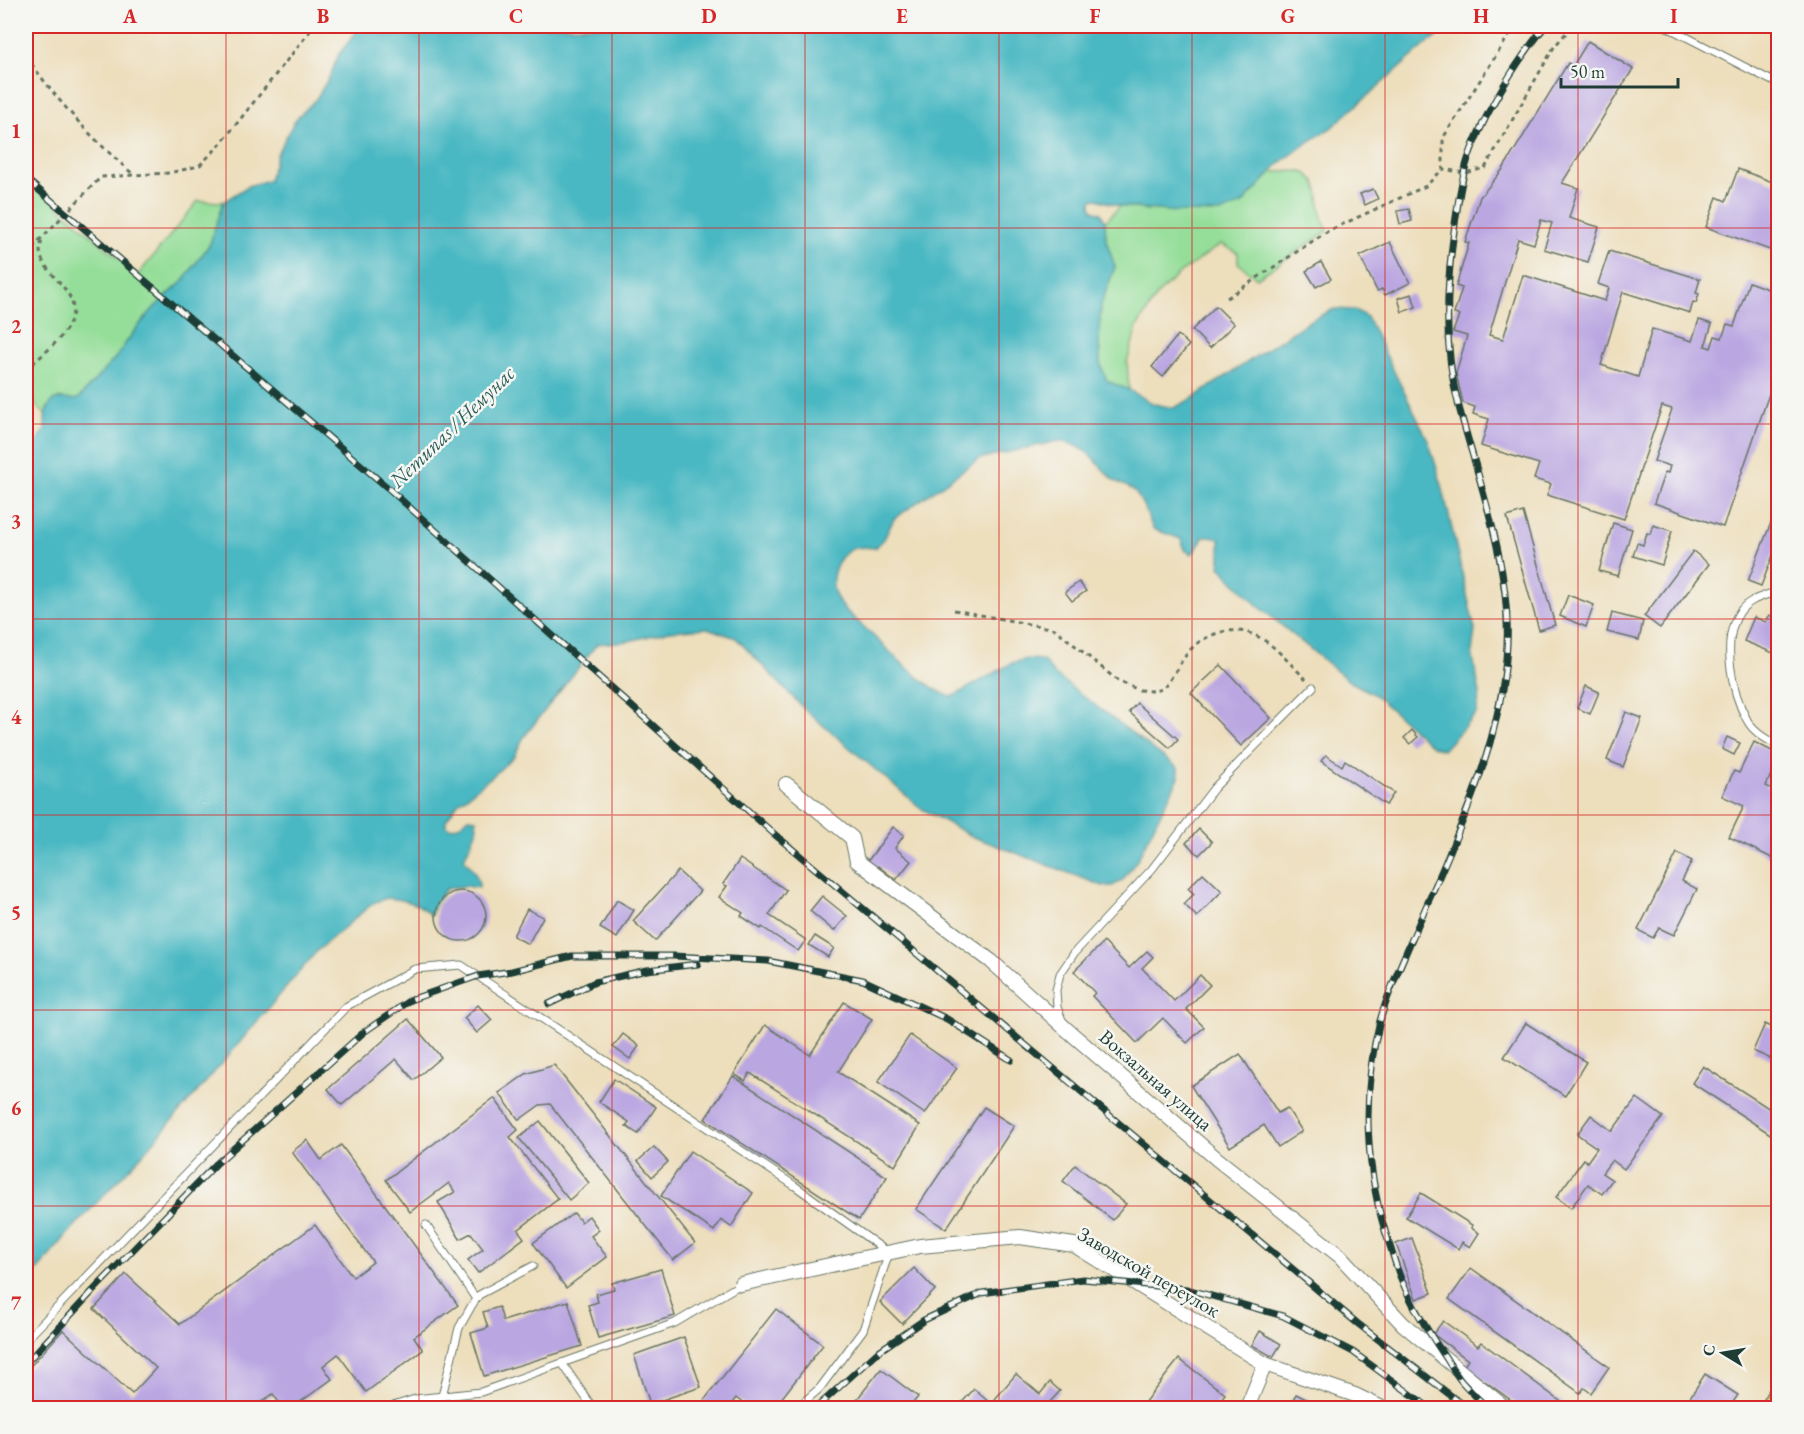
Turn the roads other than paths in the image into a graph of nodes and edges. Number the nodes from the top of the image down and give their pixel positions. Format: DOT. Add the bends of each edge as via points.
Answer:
graph roads {
  1 [pos="1665,26"];
  2 [pos="1779,84"];
  3 [pos="1779,598"];
  4 [pos="1313,687"];
  5 [pos="1779,745"];
  6 [pos="786,784"];
  7 [pos="1065,1028"];
  8 [pos="426,1225"];
  9 [pos="889,1252"];
  10 [pos="533,1266"];
  11 [pos="741,1284"];
  12 [pos="476,1299"];
  13 [pos="26,1340"];
  14 [pos="562,1364"];
  15 [pos="1265,1364"];
  16 [pos="442,1396"];
  17 [pos="1779,1397"];
  18 [pos="387,1408"];
  19 [pos="592,1408"];
  20 [pos="797,1408"];
  21 [pos="1247,1408"];
  22 [pos="1382,1408"];
  23 [pos="1505,1408"];
  24 [pos="1773,1408"];
  1 -- 2 [label="lane"];
  3 -- 5 [label="lane" via="1769,594 1751,601 1739,613 1729,649 1733,685 1747,721 1766,740"];
  4 -- 7 [label="lane" via="1214,788 1152,870 1075,952 1060,974 1056,990"];
  6 -- 7 [label="street, Вокзальная улица" via="852,838 857,861 991,961"];
  7 -- 23 [label="street, Вокзальная улица" via="1217,1159 1340,1256 1403,1324"];
  8 -- 12 [label="lane"];
  9 -- 11 [label="street, Заводской переулок"];
  9 -- 13 [label="lane" via="461,965 415,969 347,1006"];
  9 -- 15 [label="street, Заводской переулок" via="1020,1237 1074,1245"];
  9 -- 20 [label="lane" via="863,1330 820,1388"];
  10 -- 12 [label="lane"];
  11 -- 14 [label="lane" via="675,1323"];
  12 -- 16 [label="lane" via="459,1328"];
  14 -- 16 [label="lane" via="481,1392"];
  14 -- 19 [label="lane"];
  15 -- 21 [label="street"];
  15 -- 22 [label="street, Заводской переулок"];
  16 -- 18 [label="lane"];
  17 -- 24 [label="main road"];
}
